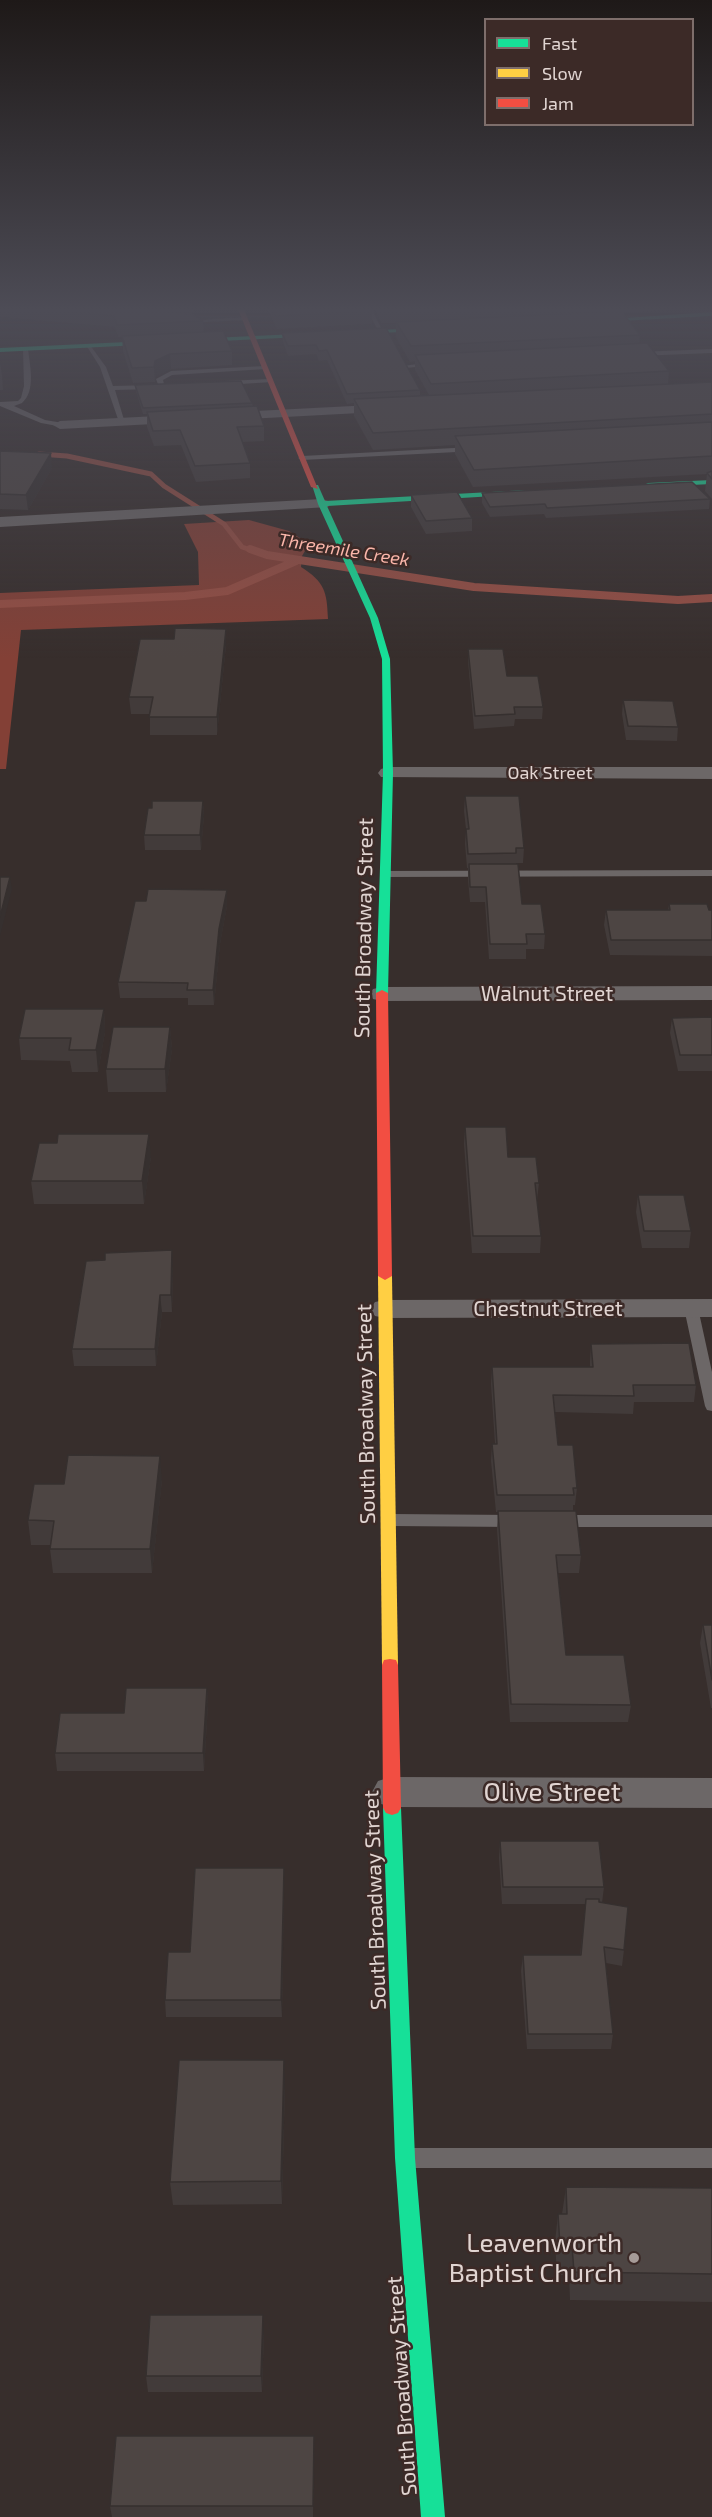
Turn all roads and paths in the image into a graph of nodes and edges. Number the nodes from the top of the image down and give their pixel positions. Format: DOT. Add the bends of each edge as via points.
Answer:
graph roads {
  1 [pos="57,424"];
  2 [pos="71,424"];
  3 [pos="289,424"];
  4 [pos="60,425"];
  5 [pos="478,448"];
  6 [pos="303,458"];
  7 [pos="712,482"];
  8 [pos="631,486"];
  9 [pos="548,491"];
  10 [pos="322,504"];
  11 [pos="0,522"];
  12 [pos="388,773"];
  13 [pos="712,773"];
  14 [pos="712,873"];
  15 [pos="385,874"];
  16 [pos="712,993"];
  17 [pos="382,994"];
  18 [pos="702,1308"];
  19 [pos="385,1309"];
  20 [pos="712,1406"];
  21 [pos="388,1520"];
  22 [pos="712,1521"];
  23 [pos="391,1792"];
  24 [pos="712,1793"];
  25 [pos="712,2157"];
  26 [pos="405,2158"];
  27 [pos="433,2517"];
  1 -- 4 [label="lane"];
  2 -- 4 [label="street"];
  3 -- 6 [label="street, South Broadway Street"];
  5 -- 6 [label="lane"];
  6 -- 10 [label="street, South Broadway Street"];
  7 -- 8 [label="street" via="694,487"];
  9 -- 10 [label="street"];
  10 -- 11 [label="street"];
  10 -- 12 [label="street, South Broadway Street" via="375,618 387,659"];
  12 -- 13 [label="street, Oak Street"];
  12 -- 15 [label="street, South Broadway Street"];
  14 -- 15 [label="lane"];
  15 -- 17 [label="street, South Broadway Street"];
  16 -- 17 [label="street, Walnut Street"];
  17 -- 19 [label="street, South Broadway Street"];
  18 -- 19 [label="street, Chestnut Street"];
  18 -- 20 [label="lane"];
  19 -- 21 [label="street, South Broadway Street"];
  21 -- 22 [label="lane"];
  21 -- 23 [label="street, South Broadway Street"];
  23 -- 24 [label="street, Olive Street"];
  23 -- 26 [label="street, South Broadway Street"];
  25 -- 26 [label="lane"];
  26 -- 27 [label="street, South Broadway Street"];
}
